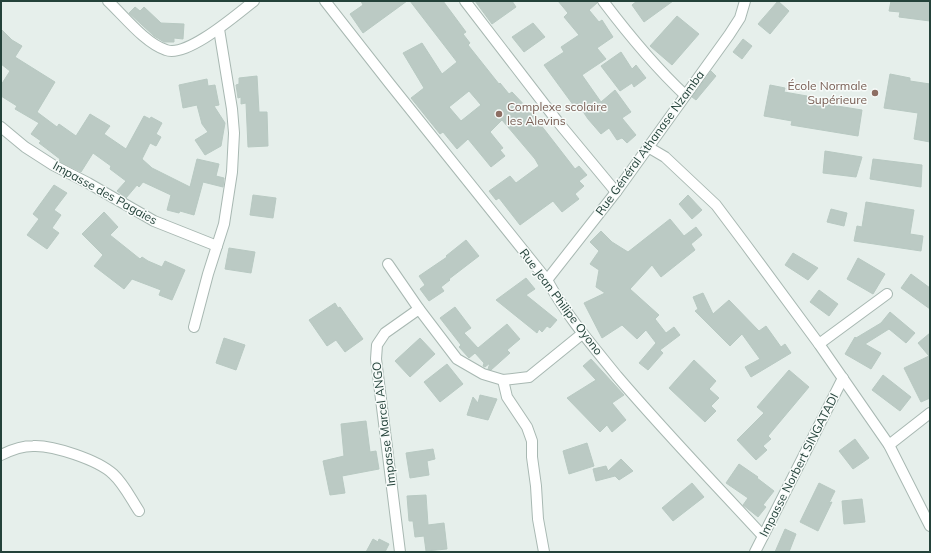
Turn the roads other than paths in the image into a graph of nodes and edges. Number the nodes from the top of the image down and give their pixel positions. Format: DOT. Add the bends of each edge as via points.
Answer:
graph roads {
  1 [pos="108,1"];
  2 [pos="254,1"];
  3 [pos="325,1"];
  4 [pos="465,1"];
  5 [pos="603,1"];
  6 [pos="745,1"];
  7 [pos="219,29"];
  8 [pos="685,95"];
  9 [pos="1,127"];
  10 [pos="648,147"];
  11 [pos="616,192"];
  12 [pos="217,246"];
  13 [pos="388,264"];
  14 [pos="547,280"];
  15 [pos="887,294"];
  16 [pos="419,309"];
  17 [pos="194,327"];
  18 [pos="582,334"];
  19 [pos="819,344"];
  20 [pos="843,378"];
  21 [pos="503,380"];
  22 [pos="930,413"];
  23 [pos="889,445"];
  24 [pos="1,455"];
  25 [pos="139,511"];
  26 [pos="930,526"];
  27 [pos="763,536"];
  28 [pos="400,552"];
  29 [pos="544,552"];
  30 [pos="755,552"];
  1 -- 7 [label="street" via="148,40 167,51 186,48"];
  2 -- 7 [label="street"];
  3 -- 14 [label="street, Rue Jean Philipe Oyono"];
  4 -- 11 [label="street" via="558,122"];
  5 -- 8 [label="street" via="634,42"];
  6 -- 8 [label="street, Rue Général Athanase Nzamba" via="740,18"];
  7 -- 12 [label="street" via="232,109 234,150 224,224"];
  8 -- 10 [label="street, Rue Général Athanase Nzamba"];
  9 -- 12 [label="street, Impasse des Pagaies" via="53,165 154,221"];
  10 -- 11 [label="street, Rue Général Athanase Nzamba"];
  10 -- 19 [label="street" via="665,157 716,205"];
  11 -- 14 [label="street, Rue Général Athanase Nzamba"];
  12 -- 17 [label="street"];
  13 -- 16 [label="street"];
  14 -- 18 [label="street, Rue Jean Philipe Oyono"];
  15 -- 19 [label="street"];
  16 -- 21 [label="street" via="458,359 483,374"];
  16 -- 28 [label="street, Impasse Marcel ANGO" via="384,333 377,345 376,359"];
  18 -- 21 [label="street" via="530,376"];
  18 -- 27 [label="street, Rue Jean Philipe Oyono" via="668,435"];
  19 -- 20 [label="street"];
  20 -- 23 [label="street"];
  20 -- 27 [label="street, Impasse Norbert SINGATADI"];
  21 -- 29 [label="street" via="507,397 527,428 532,441 538,519"];
  22 -- 23 [label="street"];
  23 -- 26 [label="street"];
  24 -- 25 [label="street" via="14,449 44,446 93,461 112,474"];
  27 -- 30 [label="street, Impasse Norbert SINGATADI"];
}
